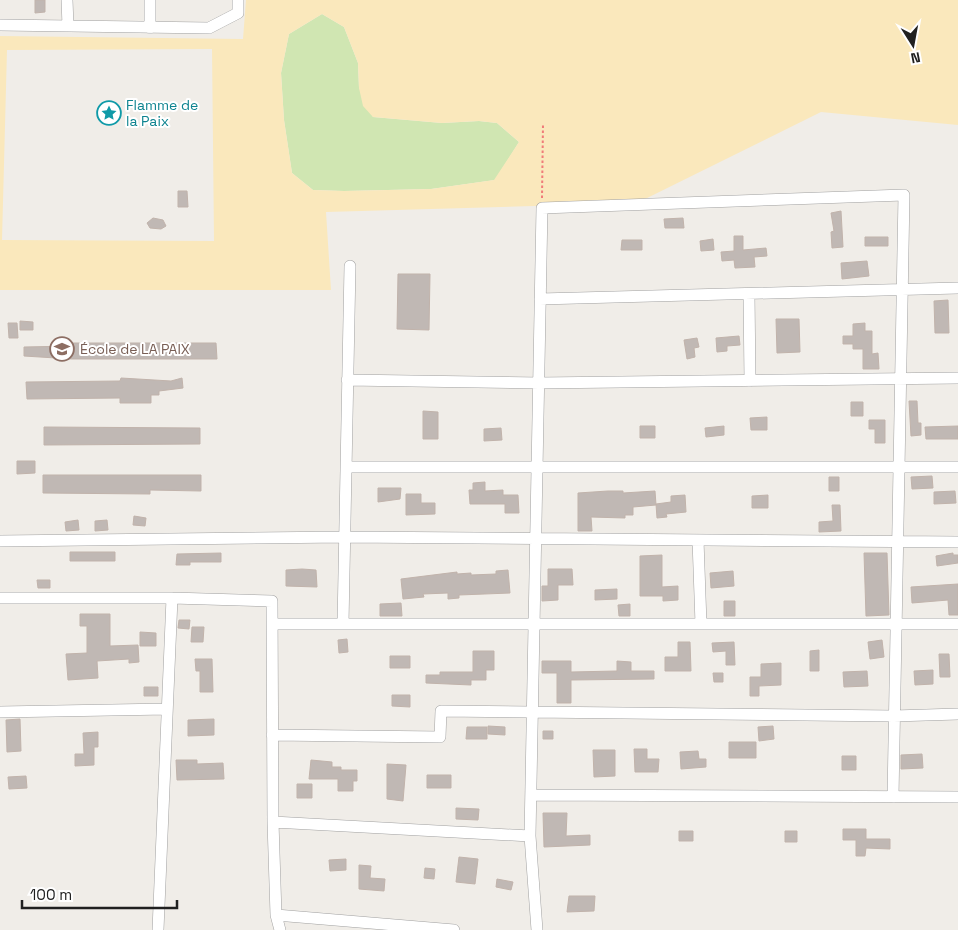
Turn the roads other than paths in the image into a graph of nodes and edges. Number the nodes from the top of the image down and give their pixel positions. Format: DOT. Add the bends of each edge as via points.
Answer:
graph roads {
  1 [pos="67,0"];
  2 [pos="150,0"];
  3 [pos="238,0"];
  4 [pos="0,25"];
  5 [pos="68,26"];
  6 [pos="150,28"];
  7 [pos="350,266"];
  8 [pos="958,288"];
  9 [pos="903,290"];
  10 [pos="749,294"];
  11 [pos="540,299"];
  12 [pos="958,378"];
  13 [pos="901,379"];
  14 [pos="347,380"];
  15 [pos="750,381"];
  16 [pos="538,384"];
  17 [pos="346,467"];
  18 [pos="537,467"];
  19 [pos="899,467"];
  20 [pos="958,467"];
  21 [pos="344,538"];
  22 [pos="536,539"];
  23 [pos="0,540"];
  24 [pos="698,540"];
  25 [pos="898,541"];
  26 [pos="958,542"];
  27 [pos="0,598"];
  28 [pos="172,598"];
  29 [pos="272,624"];
  30 [pos="343,624"];
  31 [pos="534,624"];
  32 [pos="700,624"];
  33 [pos="896,624"];
  34 [pos="958,624"];
  35 [pos="167,709"];
  36 [pos="0,712"];
  37 [pos="533,712"];
  38 [pos="958,714"];
  39 [pos="894,716"];
  40 [pos="272,735"];
  41 [pos="531,795"];
  42 [pos="893,797"];
  43 [pos="958,797"];
  44 [pos="272,822"];
  45 [pos="530,836"];
  46 [pos="276,915"];
  47 [pos="158,930"];
  48 [pos="280,930"];
  49 [pos="454,930"];
  50 [pos="537,930"];
  1 -- 5 [label="street"];
  2 -- 6 [label="street"];
  3 -- 6 [label="street" via="238,13 209,28"];
  4 -- 5 [label="street"];
  5 -- 6 [label="street"];
  7 -- 14 [label="street"];
  8 -- 9 [label="street"];
  9 -- 10 [label="street"];
  9 -- 11 [label="street" via="904,195 542,208"];
  9 -- 13 [label="street"];
  10 -- 11 [label="street"];
  10 -- 15 [label="street"];
  11 -- 16 [label="street"];
  12 -- 13 [label="street"];
  13 -- 15 [label="street"];
  13 -- 19 [label="street"];
  14 -- 16 [label="street"];
  14 -- 17 [label="street"];
  15 -- 16 [label="street"];
  16 -- 18 [label="street"];
  17 -- 18 [label="street"];
  17 -- 21 [label="street"];
  18 -- 19 [label="street"];
  18 -- 22 [label="street"];
  19 -- 20 [label="street"];
  19 -- 25 [label="street"];
  21 -- 22 [label="street"];
  21 -- 23 [label="street"];
  21 -- 30 [label="street"];
  22 -- 24 [label="street"];
  22 -- 31 [label="street"];
  24 -- 25 [label="street"];
  24 -- 32 [label="street"];
  25 -- 26 [label="street"];
  25 -- 33 [label="street"];
  27 -- 28 [label="street"];
  28 -- 29 [label="street" via="272,601"];
  28 -- 35 [label="street"];
  29 -- 30 [label="street"];
  29 -- 40 [label="street"];
  30 -- 31 [label="street"];
  31 -- 32 [label="street"];
  31 -- 37 [label="street"];
  32 -- 33 [label="street"];
  33 -- 34 [label="street"];
  33 -- 39 [label="street"];
  35 -- 36 [label="street"];
  35 -- 47 [label="street"];
  37 -- 39 [label="street"];
  37 -- 40 [label="street" via="441,710 440,737"];
  37 -- 41 [label="street"];
  38 -- 39 [label="street"];
  39 -- 42 [label="street"];
  40 -- 44 [label="street"];
  41 -- 42 [label="street"];
  41 -- 45 [label="street"];
  42 -- 43 [label="street"];
  44 -- 45 [label="street"];
  44 -- 46 [label="street"];
  45 -- 50 [label="street"];
  46 -- 48 [label="street"];
  46 -- 49 [label="street"];
}
